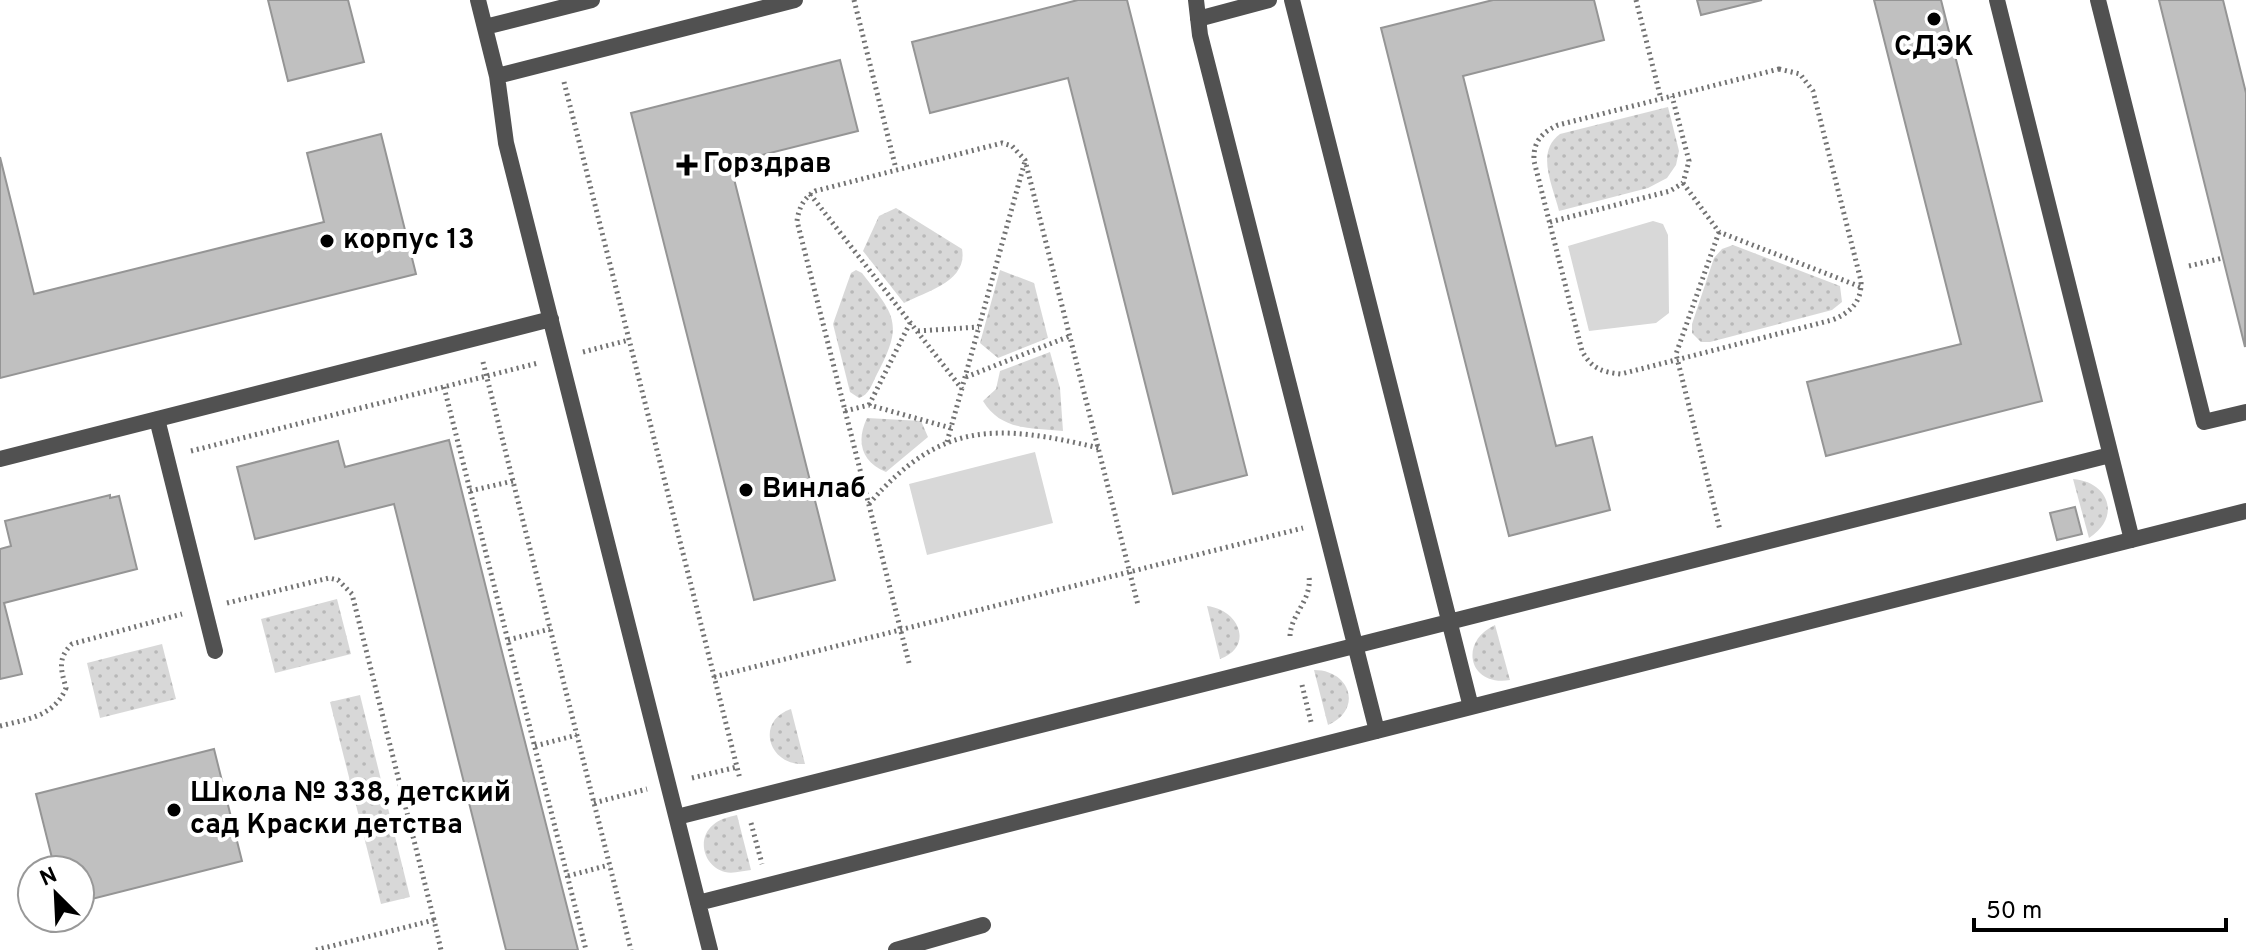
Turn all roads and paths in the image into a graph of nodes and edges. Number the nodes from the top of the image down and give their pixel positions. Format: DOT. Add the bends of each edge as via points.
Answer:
graph roads {
  1 [pos="478,0"];
  2 [pos="592,0"];
  3 [pos="795,0"];
  4 [pos="854,0"];
  5 [pos="1196,0"];
  6 [pos="1269,0"];
  7 [pos="1292,0"];
  8 [pos="1636,0"];
  9 [pos="1997,0"];
  10 [pos="2098,0"];
  11 [pos="1198,19"];
  12 [pos="485,27"];
  13 [pos="559,60"];
  14 [pos="497,76"];
  15 [pos="1672,96"];
  16 [pos="1661,99"];
  17 [pos="1025,160"];
  18 [pos="896,169"];
  19 [pos="1683,183"];
  20 [pos="810,194"];
  21 [pos="1550,222"];
  22 [pos="1719,232"];
  23 [pos="2223,258"];
  24 [pos="2166,272"];
  25 [pos="1861,287"];
  26 [pos="551,319"];
  27 [pos="910,323"];
  28 [pos="979,327"];
  29 [pos="917,332"];
  30 [pos="1070,336"];
  31 [pos="476,338"];
  32 [pos="629,340"];
  33 [pos="560,357"];
  34 [pos="1677,359"];
  35 [pos="486,376"];
  36 [pos="965,377"];
  37 [pos="444,387"];
  38 [pos="962,389"];
  39 [pos="869,405"];
  40 [pos="845,411"];
  41 [pos="2246,412"];
  42 [pos="157,419"];
  43 [pos="951,428"];
  44 [pos="947,442"];
  45 [pos="1099,448"];
  46 [pos="2110,455"];
  47 [pos="167,457"];
  48 [pos="0,459"];
  49 [pos="513,481"];
  50 [pos="470,491"];
  51 [pos="869,504"];
  52 [pos="2246,511"];
  53 [pos="1325,523"];
  54 [pos="2132,540"];
  55 [pos="1726,552"];
  56 [pos="1129,572"];
  57 [pos="1138,605"];
  58 [pos="205,609"];
  59 [pos="1449,622"];
  60 [pos="550,629"];
  61 [pos="900,630"];
  62 [pos="508,640"];
  63 [pos="1356,646"];
  64 [pos="215,651"];
  65 [pos="909,663"];
  66 [pos="714,677"];
  67 [pos="1471,707"];
  68 [pos="0,726"];
  69 [pos="1377,731"];
  70 [pos="577,735"];
  71 [pos="535,746"];
  72 [pos="745,800"];
  73 [pos="677,817"];
  74 [pos="610,865"];
  75 [pos="568,876"];
  76 [pos="767,886"];
  77 [pos="698,903"];
  78 [pos="434,920"];
  79 [pos="983,925"];
  80 [pos="316,950"];
  81 [pos="441,950"];
  82 [pos="586,950"];
  83 [pos="631,950"];
  84 [pos="710,950"];
  85 [pos="896,950"];
  1 -- 12 [label="lane"];
  2 -- 12 [label="lane"];
  3 -- 13 [label="lane"];
  4 -- 18 [label="path"];
  5 -- 11 [label="lane"];
  6 -- 11 [label="lane"];
  7 -- 59 [label="lane"];
  8 -- 16 [label="path"];
  9 -- 46 [label="lane"];
  10 -- 24 [label="lane"];
  11 -- 53 [label="lane"];
  12 -- 14 [label="lane"];
  13 -- 14 [label="lane"];
  13 -- 32 [label="path"];
  14 -- 26 [label="lane" via="505,135"];
  15 -- 16 [label="path"];
  15 -- 19 [label="path" via="1689,161"];
  15 -- 25 [label="path" via="1779,69 1807,80"];
  16 -- 21 [label="path" via="1544,131 1533,151"];
  17 -- 18 [label="path" via="1002,143"];
  17 -- 28 [label="path"];
  17 -- 30 [label="path"];
  18 -- 20 [label="path"];
  19 -- 21 [label="path" via="1670,191"];
  19 -- 22 [label="path"];
  20 -- 27 [label="path"];
  20 -- 40 [label="path" via="797,221"];
  21 -- 34 [label="path" via="1587,360 1604,372 1621,374"];
  22 -- 25 [label="path"];
  22 -- 34 [label="path"];
  23 -- 24 [label="path"];
  24 -- 41 [label="lane" via="2204,422"];
  25 -- 34 [label="path" via="1845,315"];
  26 -- 31 [label="lane"];
  26 -- 33 [label="lane"];
  27 -- 29 [label="path"];
  27 -- 39 [label="path"];
  28 -- 29 [label="path"];
  28 -- 36 [label="path"];
  29 -- 38 [label="path"];
  30 -- 36 [label="path"];
  30 -- 45 [label="path"];
  31 -- 35 [label="path"];
  31 -- 42 [label="lane"];
  32 -- 33 [label="path"];
  32 -- 66 [label="path"];
  33 -- 35 [label="path"];
  33 -- 73 [label="lane"];
  34 -- 55 [label="path"];
  35 -- 37 [label="path"];
  35 -- 49 [label="path"];
  36 -- 38 [label="path"];
  37 -- 47 [label="path"];
  37 -- 50 [label="path"];
  38 -- 43 [label="path"];
  39 -- 40 [label="path"];
  39 -- 43 [label="path"];
  40 -- 51 [label="path"];
  42 -- 47 [label="lane"];
  42 -- 48 [label="lane"];
  43 -- 44 [label="path"];
  44 -- 45 [label="path" via="1018,434"];
  44 -- 51 [label="path" via="912,460"];
  45 -- 56 [label="path"];
  46 -- 54 [label="lane"];
  46 -- 55 [label="lane"];
  47 -- 58 [label="lane"];
  49 -- 50 [label="path"];
  49 -- 60 [label="path"];
  50 -- 62 [label="path"];
  51 -- 61 [label="path"];
  52 -- 54 [label="lane"];
  53 -- 56 [label="path"];
  53 -- 63 [label="lane"];
  54 -- 67 [label="lane"];
  55 -- 59 [label="lane"];
  56 -- 57 [label="path"];
  56 -- 61 [label="path"];
  58 -- 64 [label="lane"];
  58 -- 68 [label="path" via="72,644 61,657 66,688 54,708"];
  58 -- 78 [label="path" via="329,578 345,584 352,594"];
  59 -- 63 [label="lane"];
  59 -- 67 [label="lane"];
  60 -- 62 [label="path"];
  60 -- 70 [label="path"];
  61 -- 65 [label="path"];
  61 -- 66 [label="path"];
  62 -- 71 [label="path"];
  63 -- 69 [label="lane"];
  63 -- 72 [label="lane"];
  66 -- 72 [label="path"];
  67 -- 69 [label="lane"];
  69 -- 76 [label="lane"];
  70 -- 71 [label="path"];
  70 -- 74 [label="path"];
  71 -- 75 [label="path"];
  72 -- 73 [label="lane"];
  72 -- 76 [label="path"];
  73 -- 77 [label="lane"];
  74 -- 75 [label="path"];
  74 -- 83 [label="path"];
  75 -- 82 [label="path"];
  76 -- 77 [label="lane"];
  77 -- 84 [label="lane"];
  78 -- 80 [label="path"];
  78 -- 81 [label="path"];
  79 -- 85 [label="lane"];
}
